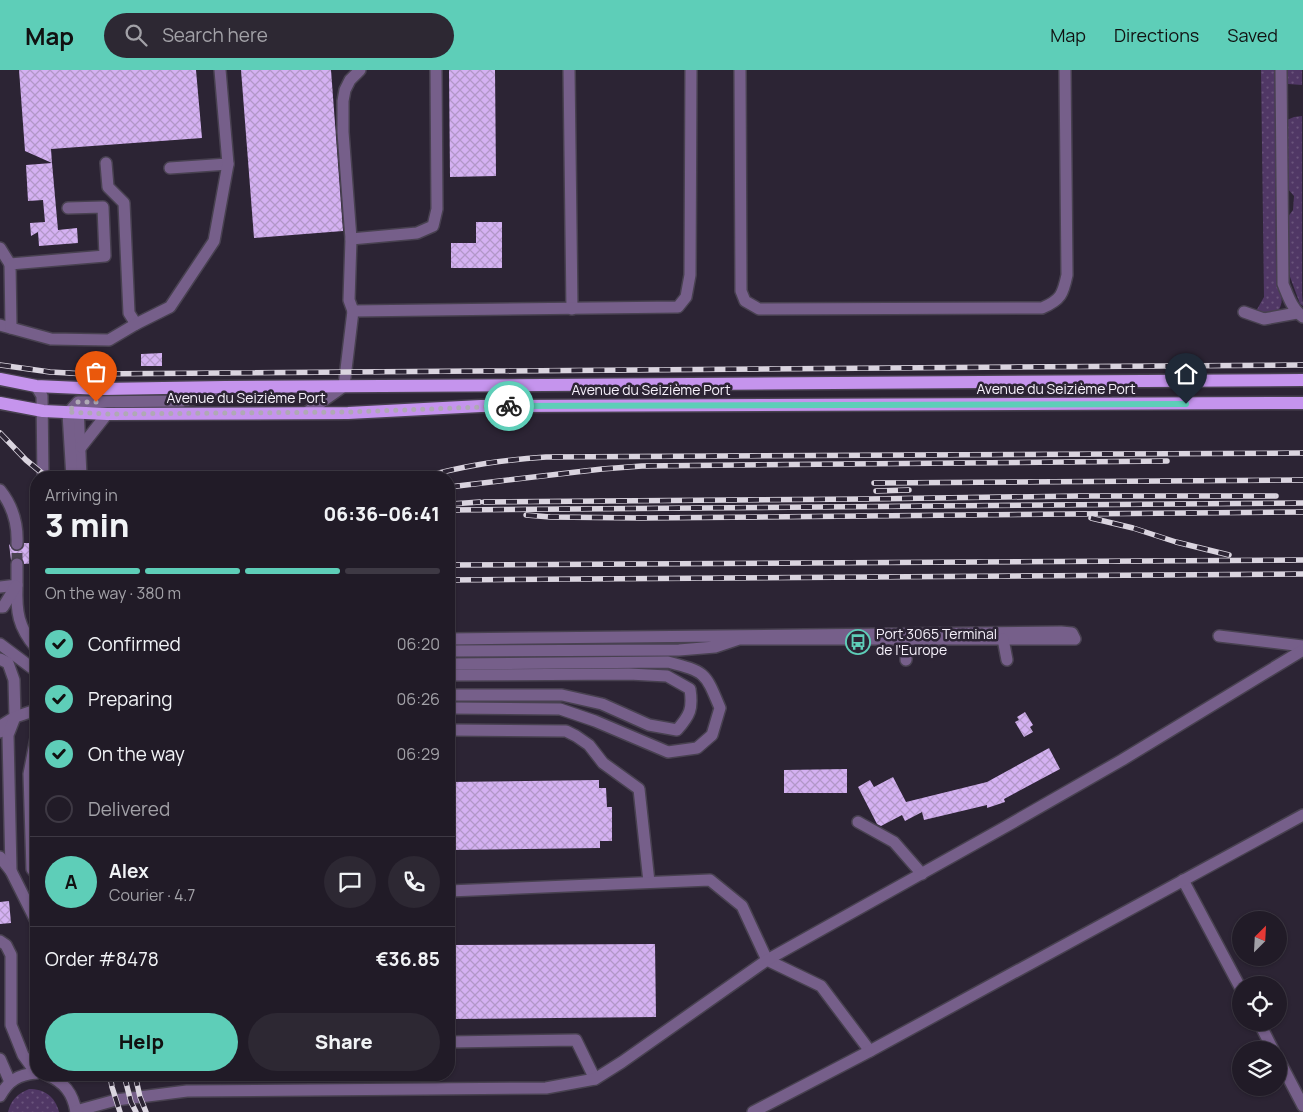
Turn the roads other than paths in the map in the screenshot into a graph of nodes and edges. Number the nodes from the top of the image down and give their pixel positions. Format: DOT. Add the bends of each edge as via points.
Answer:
graph roads {
  1 [pos="220,70"];
  2 [pos="360,70"];
  3 [pos="436,70"];
  4 [pos="569,70"];
  5 [pos="691,70"];
  6 [pos="740,70"];
  7 [pos="1065,70"];
  8 [pos="1280,70"];
  9 [pos="106,163"];
  10 [pos="228,164"];
  11 [pos="170,168"];
  12 [pos="68,208"];
  13 [pos="351,239"];
  14 [pos="0,248"];
  15 [pos="10,264"];
  16 [pos="572,309"];
  17 [pos="353,311"];
  18 [pos="1244,312"];
  19 [pos="1300,315"];
  20 [pos="136,324"];
  21 [pos="6,326"];
  22 [pos="0,379"];
  23 [pos="1303,380"];
  24 [pos="36,386"];
  25 [pos="344,386"];
  26 [pos="225,387"];
  27 [pos="78,388"];
  28 [pos="0,403"];
  29 [pos="1303,403"];
  30 [pos="75,409"];
  31 [pos="43,411"];
  32 [pos="306,413"];
  33 [pos="107,414"];
  34 [pos="81,447"];
  35 [pos="43,471"];
  36 [pos="72,471"];
  37 [pos="81,471"];
  38 [pos="0,490"];
  39 [pos="17,544"];
  40 [pos="17,564"];
  41 [pos="17,585"];
  42 [pos="0,587"];
  43 [pos="0,607"];
  44 [pos="1219,636"];
  45 [pos="740,638"];
  46 [pos="455,639"];
  47 [pos="1004,639"];
  48 [pos="907,640"];
  49 [pos="30,641"];
  50 [pos="0,644"];
  51 [pos="1303,646"];
  52 [pos="1303,650"];
  53 [pos="455,651"];
  54 [pos="0,659"];
  55 [pos="906,660"];
  56 [pos="1007,660"];
  57 [pos="455,664"];
  58 [pos="30,666"];
  59 [pos="455,676"];
  60 [pos="455,695"];
  61 [pos="455,708"];
  62 [pos="30,712"];
  63 [pos="15,717"];
  64 [pos="455,730"];
  65 [pos="0,732"];
  66 [pos="30,769"];
  67 [pos="30,806"];
  68 [pos="1303,815"];
  69 [pos="858,822"];
  70 [pos="0,857"];
  71 [pos="11,871"];
  72 [pos="922,874"];
  73 [pos="1183,880"];
  74 [pos="649,882"];
  75 [pos="455,891"];
  76 [pos="30,909"];
  77 [pos="0,941"];
  78 [pos="767,960"];
  79 [pos="1234,976"];
  80 [pos="455,1042"];
  81 [pos="870,1051"];
  82 [pos="0,1059"];
  83 [pos="30,1065"];
  84 [pos="30,1074"];
  85 [pos="1287,1075"];
  86 [pos="595,1079"];
  87 [pos="64,1081"];
  88 [pos="10,1082"];
  89 [pos="0,1096"];
  90 [pos="1303,1106"];
  91 [pos="76,1112"];
  92 [pos="753,1112"];
  1 -- 10 [label="lane"];
  2 -- 13 [label="lane" via="350,80 343,101"];
  3 -- 13 [label="lane" via="437,209 433,226 417,233"];
  4 -- 16 [label="lane"];
  5 -- 16 [label="lane" via="690,275 686,296 678,307"];
  6 -- 7 [label="lane" via="741,291 745,301 759,309 1042,308 1055,303 1064,289 1067,275"];
  8 -- 19 [label="lane" via="1283,284"];
  9 -- 20 [label="lane" via="108,187 124,203 129,313"];
  10 -- 11 [label="lane"];
  10 -- 20 [label="lane" via="214,241 170,308"];
  12 -- 15 [label="lane" via="103,207 105,256"];
  13 -- 17 [label="lane" via="349,300"];
  14 -- 15 [label="lane"];
  15 -- 21 [label="lane"];
  16 -- 17 [label="lane"];
  17 -- 25 [label="lane"];
  18 -- 19 [label="lane" via="1264,319"];
  20 -- 21 [label="lane" via="109,340 51,339"];
  22 -- 24 [label="main road, Avenue du Seizième Port"];
  23 -- 25 [label="main road, Avenue du Seizième Port"];
  24 -- 27 [label="main road, Avenue du Seizième Port"];
  24 -- 31 [label="lane" via="42,396"];
  25 -- 26 [label="main road, Avenue du Seizième Port"];
  25 -- 32 [label="lane"];
  26 -- 27 [label="main road, Avenue du Seizième Port"];
  26 -- 30 [label="lane" via="183,401"];
  27 -- 30 [label="lane"];
  28 -- 31 [label="main road, Avenue du Seizième Port"];
  29 -- 32 [label="main road, Avenue du Seizième Port" via="491,406"];
  30 -- 31 [label="main road, Avenue du Seizième Port"];
  30 -- 33 [label="main road, Avenue du Seizième Port"];
  30 -- 34 [label="lane"];
  30 -- 36 [label="lane"];
  31 -- 35 [label="lane"];
  32 -- 33 [label="main road, Avenue du Seizième Port"];
  33 -- 34 [label="lane"];
  34 -- 37 [label="lane"];
  38 -- 39 [label="lane" via="9,500 18,531"];
  40 -- 41 [label="lane"];
  41 -- 42 [label="lane"];
  41 -- 43 [label="lane"];
  41 -- 49 [label="lane" via="18,619"];
  44 -- 51 [label="lane"];
  45 -- 46 [label="lane"];
  45 -- 47 [label="lane" via="1061,632 1072,634 1075,639"];
  45 -- 48 [label="lane"];
  45 -- 53 [label="lane" via="715,647 679,650"];
  47 -- 48 [label="lane"];
  47 -- 56 [label="lane"];
  48 -- 55 [label="lane"];
  50 -- 58 [label="lane"];
  52 -- 72 [label="lane" via="1122,760"];
  54 -- 63 [label="lane" via="8,663 14,680"];
  57 -- 61 [label="lane" via="668,662 696,669 709,680 720,708 712,735 697,748 668,752 560,709"];
  59 -- 60 [label="lane" via="667,676 690,689 692,704 688,718 677,730 649,725 602,704 562,695"];
  62 -- 63 [label="lane"];
  63 -- 65 [label="lane" via="2,725"];
  63 -- 71 [label="lane" via="8,734"];
  64 -- 74 [label="lane" via="566,731 588,745 604,763 639,789"];
  66 -- 67 [label="lane"];
  68 -- 73 [label="lane"];
  69 -- 72 [label="lane" via="894,842"];
  70 -- 71 [label="lane"];
  71 -- 76 [label="lane"];
  72 -- 78 [label="lane"];
  73 -- 79 [label="lane"];
  73 -- 81 [label="lane"];
  74 -- 75 [label="lane"];
  74 -- 78 [label="lane" via="710,880 742,906"];
  77 -- 83 [label="lane" via="11,955 11,1024 22,1055"];
  78 -- 81 [label="lane" via="821,986"];
  78 -- 86 [label="lane"];
  80 -- 86 [label="lane" via="576,1040"];
  81 -- 92 [label="lane"];
  82 -- 88 [label="lane"];
  84 -- 88 [label="lane"];
  85 -- 90 [label="lane"];
  86 -- 91 [label="lane" via="546,1088 187,1091 116,1100"];
  87 -- 91 [label="lane"];
  88 -- 89 [label="lane"];
}
